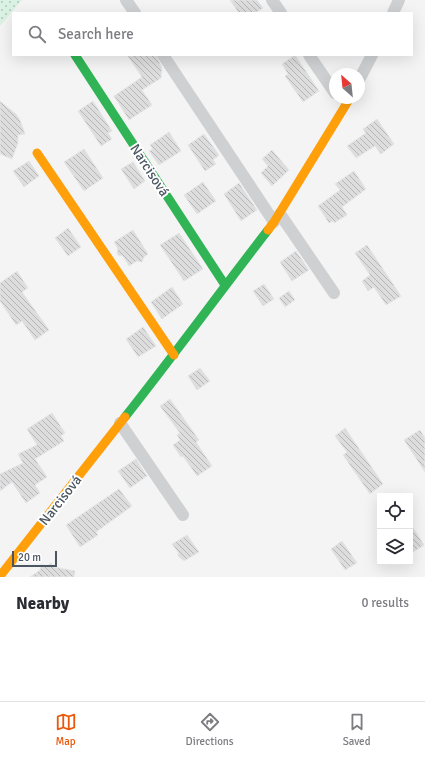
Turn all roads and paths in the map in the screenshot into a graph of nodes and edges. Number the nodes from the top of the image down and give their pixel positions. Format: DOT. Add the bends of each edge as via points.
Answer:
graph roads {
  1 [pos="126,0"];
  2 [pos="272,0"];
  3 [pos="399,0"];
  4 [pos="134,12"];
  5 [pos="280,12"];
  6 [pos="393,12"];
  7 [pos="76,56"];
  8 [pos="164,56"];
  9 [pos="310,56"];
  10 [pos="371,56"];
  11 [pos="365,68"];
  12 [pos="329,84"];
  13 [pos="342,104"];
  14 [pos="37,153"];
  15 [pos="277,218"];
  16 [pos="225,285"];
  17 [pos="334,293"];
  18 [pos="174,355"];
  19 [pos="120,423"];
  20 [pos="183,515"];
  21 [pos="0,576"];
  1 -- 4 [label="street"];
  2 -- 5 [label="street"];
  3 -- 6 [label="street"];
  7 -- 16 [label="street, Narcisová"];
  8 -- 15 [label="street"];
  9 -- 12 [label="street"];
  10 -- 11 [label="street"];
  13 -- 15 [label="street, Narcisová"];
  14 -- 18 [label="street"];
  15 -- 16 [label="street, Narcisová"];
  15 -- 17 [label="street"];
  16 -- 18 [label="street, Narcisová"];
  18 -- 19 [label="street, Narcisová"];
  19 -- 20 [label="street"];
  19 -- 21 [label="street, Narcisová"];
}
